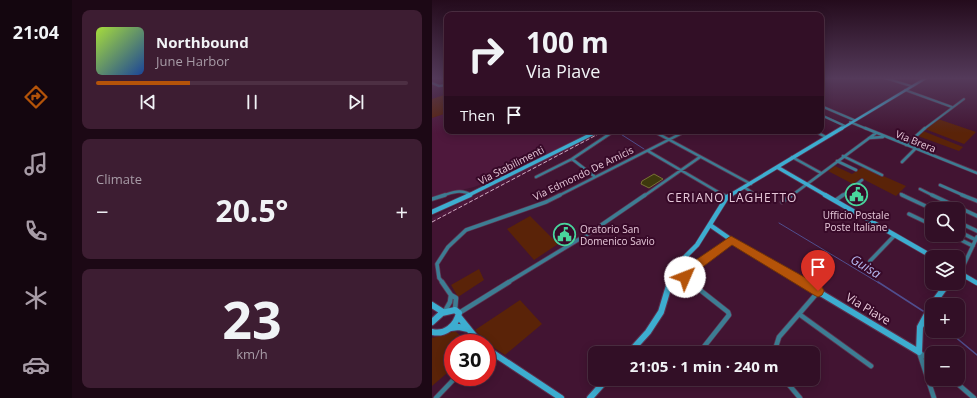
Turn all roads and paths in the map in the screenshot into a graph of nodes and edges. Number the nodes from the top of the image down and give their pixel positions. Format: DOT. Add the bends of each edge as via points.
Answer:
graph roads {
  1 [pos="894,97"];
  2 [pos="923,97"];
  3 [pos="964,99"];
  4 [pos="824,107"];
  5 [pos="952,107"];
  6 [pos="824,116"];
  7 [pos="854,120"];
  8 [pos="850,122"];
  9 [pos="845,126"];
  10 [pos="876,133"];
  11 [pos="592,134"];
  12 [pos="610,134"];
  13 [pos="659,134"];
  14 [pos="679,134"];
  15 [pos="820,134"];
  16 [pos="884,136"];
  17 [pos="826,137"];
  18 [pos="868,138"];
  19 [pos="668,139"];
  20 [pos="906,146"];
  21 [pos="915,149"];
  22 [pos="648,151"];
  23 [pos="700,156"];
  24 [pos="843,156"];
  25 [pos="792,157"];
  26 [pos="572,159"];
  27 [pos="837,161"];
  28 [pos="902,162"];
  29 [pos="778,167"];
  30 [pos="681,170"];
  31 [pos="856,170"];
  32 [pos="821,173"];
  33 [pos="977,173"];
  34 [pos="882,175"];
  35 [pos="536,176"];
  36 [pos="594,176"];
  37 [pos="862,180"];
  38 [pos="806,183"];
  39 [pos="751,184"];
  40 [pos="940,184"];
  41 [pos="744,187"];
  42 [pos="920,189"];
  43 [pos="901,194"];
  44 [pos="471,195"];
  45 [pos="727,197"];
  46 [pos="432,199"];
  47 [pos="836,200"];
  48 [pos="765,201"];
  49 [pos="977,201"];
  50 [pos="782,202"];
  51 [pos="925,206"];
  52 [pos="432,212"];
  53 [pos="909,214"];
  54 [pos="977,216"];
  55 [pos="925,222"];
  56 [pos="965,225"];
  57 [pos="710,226"];
  58 [pos="977,231"];
  59 [pos="965,234"];
  60 [pos="895,235"];
  61 [pos="976,239"];
  62 [pos="731,240"];
  63 [pos="965,242"];
  64 [pos="973,246"];
  65 [pos="925,252"];
  66 [pos="870,261"];
  67 [pos="965,261"];
  68 [pos="965,276"];
  69 [pos="977,283"];
  70 [pos="818,291"];
  71 [pos="450,295"];
  72 [pos="432,305"];
  73 [pos="444,311"];
  74 [pos="458,313"];
  75 [pos="799,314"];
  76 [pos="925,317"];
  77 [pos="432,319"];
  78 [pos="451,328"];
  79 [pos="468,329"];
  80 [pos="433,333"];
  81 [pos="472,334"];
  82 [pos="635,346"];
  83 [pos="705,346"];
  84 [pos="776,346"];
  85 [pos="920,352"];
  86 [pos="496,355"];
  87 [pos="925,356"];
  88 [pos="871,366"];
  89 [pos="447,386"];
  90 [pos="600,386"];
  91 [pos="790,386"];
  92 [pos="960,386"];
  93 [pos="436,398"];
  94 [pos="561,398"];
  95 [pos="590,398"];
  96 [pos="800,398"];
  97 [pos="934,398"];
  98 [pos="974,398"];
  1 -- 7 [label="street"];
  2 -- 5 [label="street"];
  3 -- 5 [label="street"];
  4 -- 7 [label="street"];
  5 -- 20 [label="street" via="923,128"];
  6 -- 9 [label="street"];
  7 -- 8 [label="street"];
  8 -- 9 [label="street"];
  8 -- 10 [label="street, Via Brera"];
  9 -- 17 [label="street"];
  10 -- 16 [label="street, Via Brera"];
  10 -- 18 [label="street"];
  11 -- 44 [label="street, Via Stabilimenti"];
  12 -- 26 [label="street"];
  13 -- 19 [label="street"];
  14 -- 19 [label="street, Via Edmondo De Amicis"];
  15 -- 17 [label="street"];
  16 -- 18 [label="street"];
  16 -- 20 [label="street, Via Brera"];
  17 -- 25 [label="street"];
  18 -- 24 [label="street"];
  19 -- 22 [label="street, Via Edmondo De Amicis"];
  19 -- 23 [label="street"];
  20 -- 21 [label="street, Via Brera"];
  21 -- 28 [label="street"];
  21 -- 33 [label="street, Via Brera"];
  22 -- 30 [label="street"];
  22 -- 36 [label="street, Via Edmondo De Amicis"];
  23 -- 30 [label="street"];
  23 -- 39 [label="street"];
  24 -- 27 [label="street"];
  24 -- 34 [label="street"];
  25 -- 29 [label="street"];
  25 -- 32 [label="street"];
  26 -- 35 [label="street"];
  26 -- 36 [label="street"];
  27 -- 31 [label="street"];
  27 -- 32 [label="street"];
  29 -- 38 [label="street"];
  29 -- 39 [label="street"];
  30 -- 45 [label="street"];
  30 -- 74 [label="street" via="592,232"];
  32 -- 38 [label="street"];
  36 -- 71 [label="street, Via Edmondo De Amicis" via="546,202 480,224 456,238 442,254 438,264 439,278"];
  37 -- 47 [label="street"];
  38 -- 47 [label="street"];
  38 -- 50 [label="street"];
  39 -- 41 [label="street"];
  40 -- 49 [label="street"];
  41 -- 45 [label="street"];
  41 -- 48 [label="street"];
  42 -- 54 [label="street"];
  43 -- 51 [label="street"];
  44 -- 46 [label="street" via="466,191 460,191"];
  44 -- 52 [label="street, Via Stabilimenti"];
  45 -- 57 [label="street"];
  47 -- 60 [label="street"];
  53 -- 55 [label="street"];
  56 -- 58 [label="street"];
  57 -- 62 [label="street, Via Piave"];
  57 -- 82 [label="street" via="695,247 674,268 661,312"];
  59 -- 61 [label="street"];
  60 -- 65 [label="street"];
  60 -- 66 [label="street"];
  61 -- 64 [label="street"];
  62 -- 70 [label="street, Via Piave"];
  62 -- 83 [label="street" via="686,275 686,279 729,315"];
  63 -- 64 [label="street"];
  64 -- 67 [label="street"];
  68 -- 69 [label="street"];
  70 -- 75 [label="street"];
  70 -- 85 [label="street, Via Piave"];
  71 -- 73 [label="street" via="450,302"];
  71 -- 74 [label="street, Via Edmondo De Amicis" via="456,298"];
  72 -- 73 [label="street"];
  73 -- 74 [label="street"];
  73 -- 77 [label="street"];
  74 -- 78 [label="street"];
  74 -- 79 [label="street"];
  75 -- 84 [label="street" via="779,337"];
  75 -- 88 [label="street"];
  76 -- 85 [label="street" via="919,327"];
  78 -- 79 [label="street"];
  78 -- 80 [label="street"];
  79 -- 81 [label="street"];
  85 -- 87 [label="street, Via Piave"];
  85 -- 97 [label="street"];
  86 -- 94 [label="street"];
  89 -- 93 [label="street"];
  90 -- 95 [label="street"];
  91 -- 96 [label="street"];
  92 -- 98 [label="street"];
}
